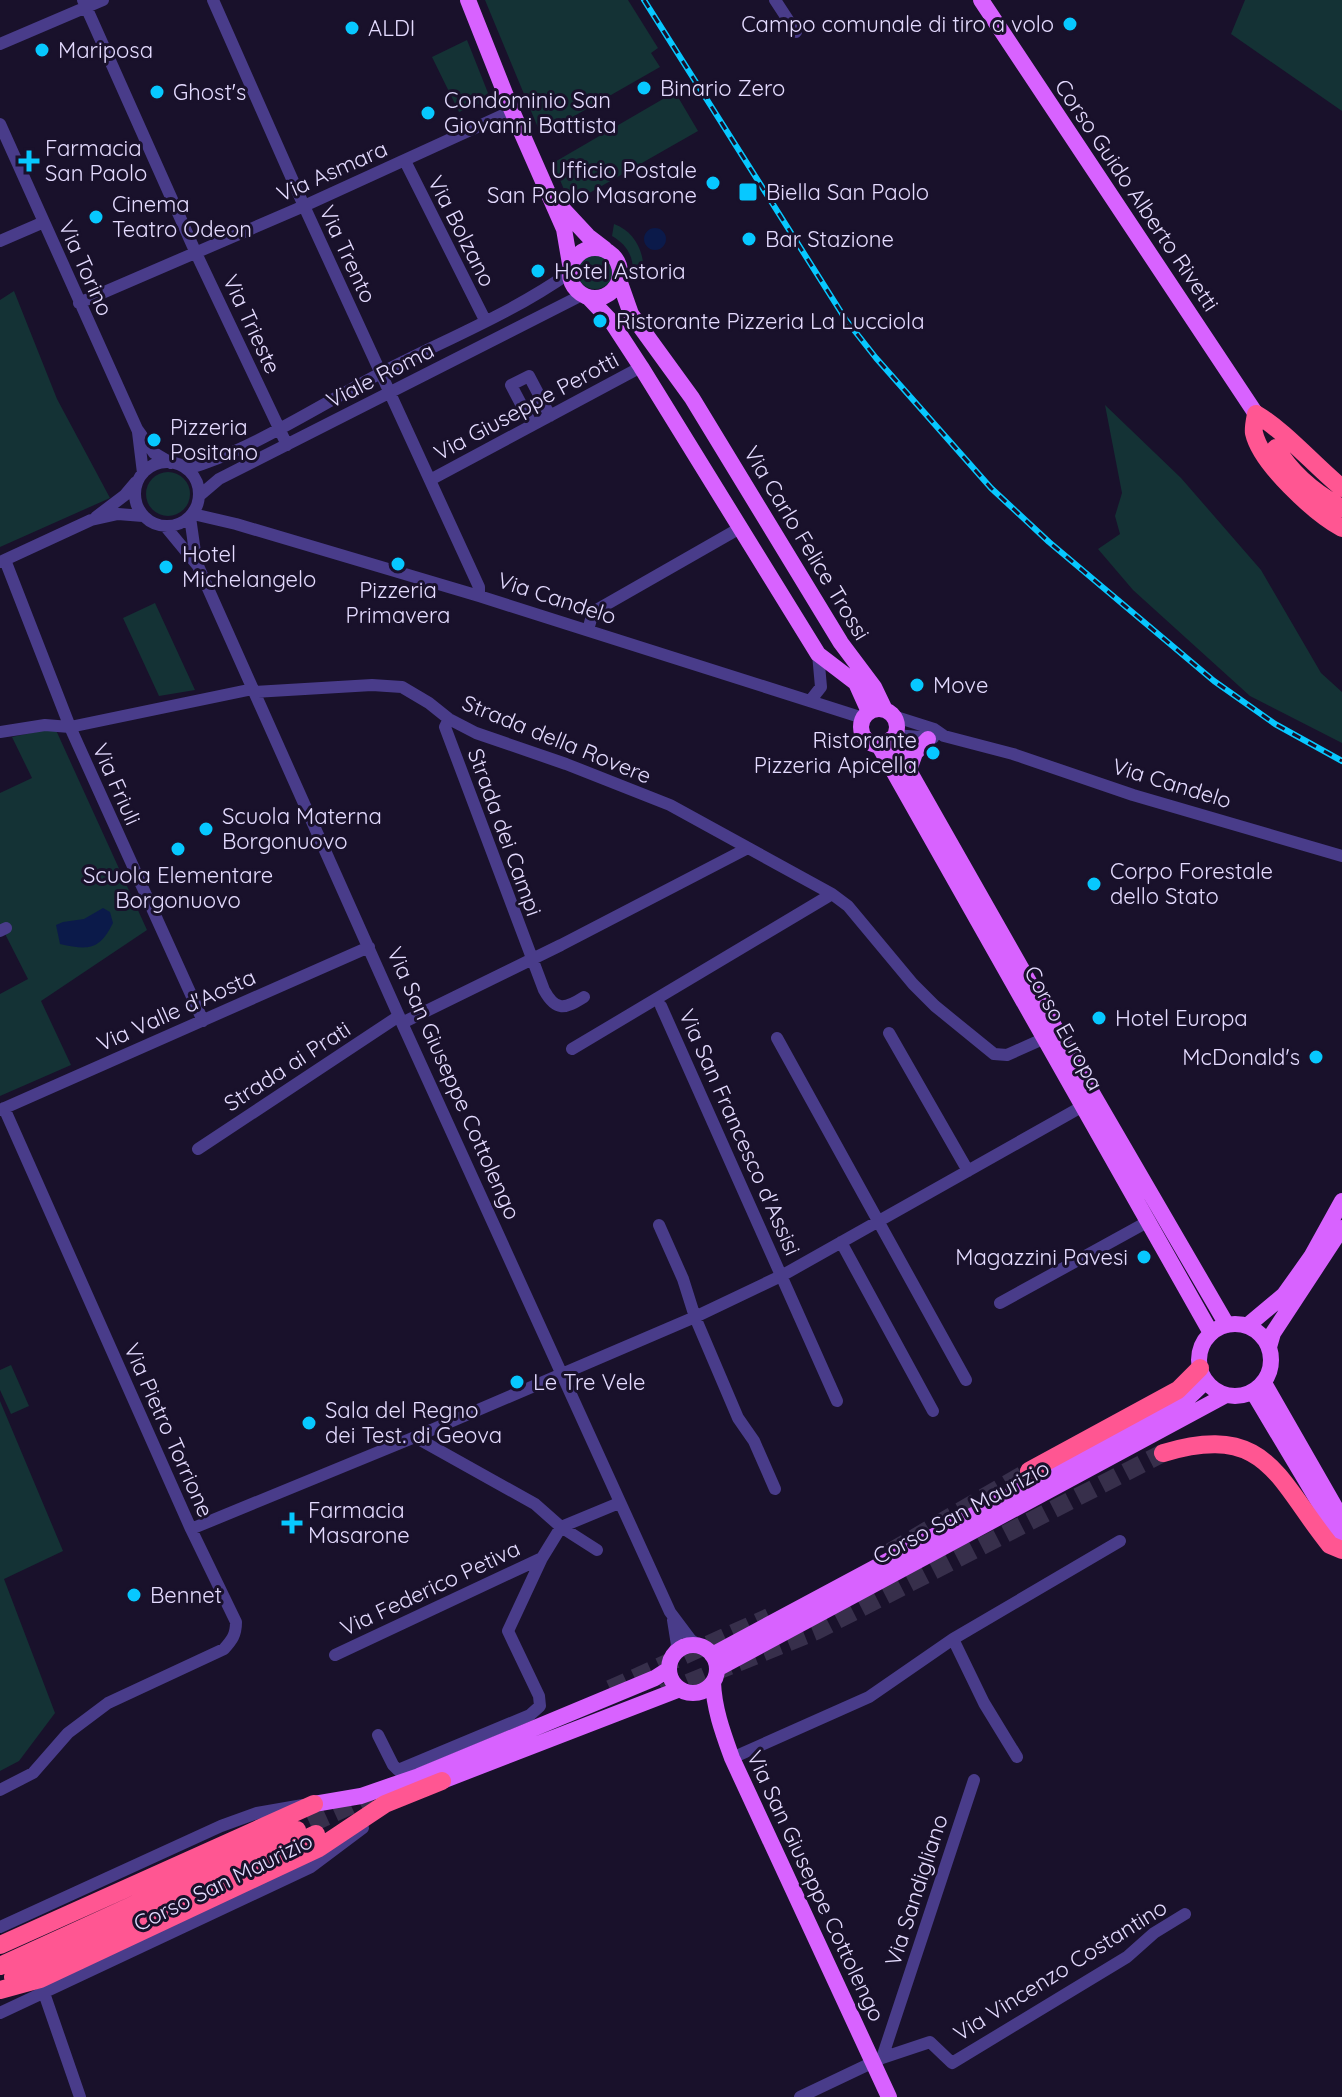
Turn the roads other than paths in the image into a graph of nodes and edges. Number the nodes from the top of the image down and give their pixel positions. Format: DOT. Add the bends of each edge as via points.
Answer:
graph roads {
  1 [pos="103,0"];
  2 [pos="213,0"];
  3 [pos="468,0"];
  4 [pos="775,0"];
  5 [pos="981,0"];
  6 [pos="85,4"];
  7 [pos="796,32"];
  8 [pos="0,44"];
  9 [pos="512,111"];
  10 [pos="0,124"];
  11 [pos="405,161"];
  12 [pos="550,194"];
  13 [pos="304,206"];
  14 [pos="44,222"];
  15 [pos="0,241"];
  16 [pos="195,251"];
  17 [pos="609,251"];
  18 [pos="570,269"];
  19 [pos="619,280"];
  20 [pos="585,296"];
  21 [pos="79,303"];
  22 [pos="485,320"];
  23 [pos="641,367"];
  24 [pos="381,373"];
  25 [pos="389,393"];
  26 [pos="1256,414"];
  27 [pos="550,416"];
  28 [pos="532,425"];
  29 [pos="278,427"];
  30 [pos="137,429"];
  31 [pos="287,445"];
  32 [pos="171,463"];
  33 [pos="187,469"];
  34 [pos="141,477"];
  35 [pos="430,480"];
  36 [pos="1342,488"];
  37 [pos="195,507"];
  38 [pos="1342,508"];
  39 [pos="143,516"];
  40 [pos="91,520"];
  41 [pos="165,526"];
  42 [pos="740,528"];
  43 [pos="1342,528"];
  44 [pos="2,561"];
  45 [pos="198,566"];
  46 [pos="479,596"];
  47 [pos="588,630"];
  48 [pos="818,654"];
  49 [pos="254,690"];
  50 [pos="810,701"];
  51 [pos="878,714"];
  52 [pos="449,719"];
  53 [pos="70,727"];
  54 [pos="0,732"];
  55 [pos="936,737"];
  56 [pos="888,740"];
  57 [pos="909,770"];
  58 [pos="746,849"];
  59 [pos="1342,856"];
  60 [pos="832,894"];
  61 [pos="369,947"];
  62 [pos="531,959"];
  63 [pos="584,997"];
  64 [pos="661,1006"];
  65 [pos="400,1020"];
  66 [pos="203,1021"];
  67 [pos="889,1033"];
  68 [pos="777,1038"];
  69 [pos="1045,1038"];
  70 [pos="572,1049"];
  71 [pos="1083,1106"];
  72 [pos="2,1109"];
  73 [pos="198,1149"];
  74 [pos="968,1171"];
  75 [pos="1342,1201"];
  76 [pos="1149,1221"];
  77 [pos="878,1222"];
  78 [pos="659,1225"];
  79 [pos="1342,1228"];
  80 [pos="841,1242"];
  81 [pos="783,1275"];
  82 [pos="1000,1303"];
  83 [pos="695,1317"];
  84 [pos="1227,1325"];
  85 [pos="1247,1326"];
  86 [pos="1211,1333"];
  87 [pos="1269,1347"];
  88 [pos="562,1375"];
  89 [pos="1203,1375"];
  90 [pos="966,1380"];
  91 [pos="1258,1387"];
  92 [pos="1226,1395"];
  93 [pos="837,1401"];
  94 [pos="933,1411"];
  95 [pos="415,1437"];
  96 [pos="1163,1453"];
  97 [pos="1029,1471"];
  98 [pos="775,1489"];
  99 [pos="619,1503"];
  100 [pos="1342,1519"];
  101 [pos="561,1527"];
  102 [pos="191,1529"];
  103 [pos="1120,1541"];
  104 [pos="1342,1541"];
  105 [pos="597,1550"];
  106 [pos="1342,1550"];
  107 [pos="542,1558"];
  108 [pos="673,1617"];
  109 [pos="953,1639"];
  110 [pos="335,1655"];
  111 [pos="671,1662"];
  112 [pos="711,1663"];
  113 [pos="685,1691"];
  114 [pos="721,1727"];
  115 [pos="378,1735"];
  116 [pos="1017,1757"];
  117 [pos="732,1758"];
  118 [pos="974,1780"];
  119 [pos="442,1781"];
  120 [pos="0,1790"];
  121 [pos="314,1804"];
  122 [pos="1185,1914"];
  123 [pos="0,1927"];
  124 [pos="0,1945"];
  125 [pos="0,1966"];
  126 [pos="0,1987"];
  127 [pos="44,1993"];
  128 [pos="0,2013"];
  129 [pos="878,2060"];
  130 [pos="80,2097"];
  131 [pos="800,2097"];
  132 [pos="889,2097"];
  1 -- 6 [label="street"];
  2 -- 13 [label="street, Via Trento"];
  3 -- 9 [label="main road"];
  4 -- 7 [label="street"];
  5 -- 26 [label="main road, Corso Guido Alberto Rivetti"];
  6 -- 8 [label="street"];
  6 -- 16 [label="street, Via Trieste"];
  9 -- 11 [label="street, Via Asmara"];
  9 -- 12 [label="main road"];
  10 -- 14 [label="street, Via Torino"];
  11 -- 13 [label="street, Via Asmara"];
  11 -- 22 [label="street, Via Bolzano"];
  12 -- 17 [label="main road" via="573,222"];
  12 -- 18 [label="main road" via="564,229"];
  13 -- 16 [label="street, Via Asmara"];
  13 -- 24 [label="street, Via Trento"];
  14 -- 15 [label="street"];
  14 -- 21 [label="street, Via Torino"];
  16 -- 21 [label="street, Via Asmara"];
  16 -- 29 [label="street, Via Trieste"];
  17 -- 18 [label="main road" via="594,247 579,252"];
  17 -- 19 [label="main road" via="619,264"];
  18 -- 20 [label="main road" via="573,286"];
  18 -- 22 [label="street, Viale Roma" via="541,293"];
  19 -- 20 [label="main road" via="607,295"];
  19 -- 51 [label="main road, Via Carlo Felice Trossi" via="631,314 692,398 841,643 874,687"];
  20 -- 23 [label="main road, Via Carlo Felice Trossi" via="611,321"];
  20 -- 25 [label="street, Viale Roma"];
  21 -- 30 [label="street, Via Torino"];
  22 -- 24 [label="street, Viale Roma"];
  23 -- 27 [label="street, Via Giuseppe Perotti"];
  23 -- 42 [label="main road, Via Carlo Felice Trossi"];
  24 -- 25 [label="street, Via Trento"];
  24 -- 29 [label="street, Viale Roma"];
  25 -- 31 [label="street, Viale Roma"];
  25 -- 35 [label="street, Via Trento"];
  26 -- 36 [label="highway"];
  26 -- 38 [label="highway" via="1284,460"];
  26 -- 43 [label="highway" via="1253,432 1268,459 1290,487"];
  27 -- 28 [label="street, Via Giuseppe Perotti"];
  27 -- 28 [label="street" via="529,376 511,385"];
  28 -- 35 [label="street, Via Giuseppe Perotti"];
  29 -- 31 [label="street, Via Trieste"];
  29 -- 33 [label="street, Viale Roma"];
  30 -- 32 [label="street, Via Torino" via="154,453"];
  30 -- 34 [label="street, Via Torino"];
  31 -- 37 [label="street, Viale Roma" via="219,479"];
  32 -- 33 [label="street"];
  32 -- 34 [label="street" via="151,467"];
  33 -- 37 [label="street" via="198,486"];
  34 -- 39 [label="street" via="135,499"];
  34 -- 40 [label="street"];
  35 -- 46 [label="street, Via Trento"];
  37 -- 41 [label="street" via="174,526"];
  37 -- 45 [label="street, Via San Giuseppe Cottolengo"];
  37 -- 46 [label="street, Via Candelo"];
  39 -- 40 [label="street"];
  39 -- 41 [label="street"];
  40 -- 44 [label="street"];
  41 -- 45 [label="street, Via San Giuseppe Cottolengo"];
  42 -- 47 [label="street" via="593,612"];
  42 -- 48 [label="main road, Via Carlo Felice Trossi"];
  44 -- 53 [label="street, Via Friuli"];
  45 -- 49 [label="street, Via San Giuseppe Cottolengo"];
  46 -- 47 [label="street, Via Candelo"];
  47 -- 50 [label="street, Via Candelo"];
  48 -- 50 [label="street" via="821,687"];
  48 -- 51 [label="main road, Via Carlo Felice Trossi" via="856,683"];
  49 -- 52 [label="street, Strada della Rovere" via="402,687"];
  49 -- 53 [label="street, Strada della Rovere"];
  49 -- 61 [label="street, Via San Giuseppe Cottolengo"];
  50 -- 51 [label="street, Via Candelo"];
  51 -- 55 [label="street, Via Candelo" via="934,729"];
  51 -- 56 [label="main road" via="896,726"];
  51 -- 56 [label="main road" via="861,728 865,738"];
  52 -- 58 [label="street, Strada della Rovere" via="670,805"];
  52 -- 62 [label="street, Strada dei Campi" via="445,727"];
  53 -- 54 [label="street, Strada della Rovere"];
  53 -- 66 [label="street, Via Friuli"];
  55 -- 56 [label="street, Via Candelo"];
  55 -- 57 [label="main road" via="915,753"];
  55 -- 59 [label="street, Via Candelo" via="1013,754"];
  56 -- 57 [label="main road, Corso Europa"];
  56 -- 69 [label="main road, Corso Europa"];
  57 -- 84 [label="main road, Corso Europa"];
  58 -- 60 [label="street, Strada della Rovere"];
  58 -- 62 [label="street"];
  60 -- 69 [label="street, Strada della Rovere" via="935,1006 994,1054 1007,1055"];
  60 -- 70 [label="street"];
  61 -- 65 [label="street, Via San Giuseppe Cottolengo"];
  61 -- 66 [label="street, Via Valle d'Aosta"];
  62 -- 63 [label="street, Strada dei Campi" via="551,1002 560,1007"];
  62 -- 65 [label="street"];
  64 -- 81 [label="street, Via San Francesco d'Assisi"];
  65 -- 73 [label="street, Strada ai Prati"];
  65 -- 88 [label="street, Via San Giuseppe Cottolengo"];
  66 -- 72 [label="street, Via Valle d'Aosta"];
  67 -- 74 [label="street"];
  68 -- 77 [label="street"];
  69 -- 71 [label="main road, Corso Europa"];
  71 -- 74 [label="street"];
  71 -- 76 [label="main road, Corso Europa"];
  72 -- 102 [label="street, Via Pietro Torrione"];
  74 -- 77 [label="street"];
  75 -- 85 [label="main road" via="1284,1295"];
  76 -- 82 [label="street"];
  76 -- 86 [label="main road, Corso Europa"];
  77 -- 80 [label="street"];
  77 -- 90 [label="street"];
  78 -- 83 [label="street"];
  79 -- 87 [label="main road"];
  80 -- 81 [label="street"];
  80 -- 94 [label="street"];
  81 -- 83 [label="street"];
  81 -- 93 [label="street, Via San Francesco d'Assisi"];
  83 -- 88 [label="street"];
  83 -- 98 [label="street"];
  84 -- 85 [label="main road"];
  84 -- 86 [label="main road"];
  85 -- 87 [label="main road"];
  86 -- 89 [label="main road" via="1201,1349"];
  87 -- 91 [label="main road" via="1270,1372"];
  88 -- 95 [label="street"];
  88 -- 99 [label="street, Via San Giuseppe Cottolengo"];
  89 -- 92 [label="main road"];
  89 -- 97 [label="highway"];
  89 -- 112 [label="main road, Corso San Maurizio" via="1184,1402"];
  91 -- 92 [label="main road" via="1244,1395"];
  91 -- 100 [label="main road"];
  91 -- 104 [label="main road"];
  92 -- 112 [label="main road, Corso San Maurizio"];
  95 -- 101 [label="street" via="535,1504"];
  95 -- 102 [label="street"];
  96 -- 106 [label="highway" via="1214,1443 1246,1449 1273,1466 1330,1545"];
  99 -- 101 [label="street"];
  99 -- 108 [label="street, Via San Giuseppe Cottolengo"];
  101 -- 105 [label="street"];
  101 -- 107 [label="street, Via Federico Petiva"];
  102 -- 120 [label="street, Via Pietro Torrione" via="236,1622 234,1638 224,1649 108,1703 68,1733 33,1773"];
  103 -- 109 [label="street"];
  107 -- 110 [label="street, Via Federico Petiva"];
  107 -- 115 [label="street, Via Federico Petiva" via="508,1631 540,1706 530,1715 398,1770"];
  108 -- 111 [label="street, Via San Giuseppe Cottolengo" via="677,1645"];
  108 -- 112 [label="street, Via San Giuseppe Cottolengo"];
  109 -- 116 [label="street"];
  109 -- 117 [label="street" via="869,1697"];
  111 -- 112 [label="main road" via="685,1646"];
  111 -- 113 [label="main road" via="672,1680"];
  111 -- 121 [label="main road, Corso San Maurizio" via="655,1678 419,1776 361,1796"];
  112 -- 113 [label="main road" via="704,1691"];
  112 -- 114 [label="main road, Via San Giuseppe Cottolengo"];
  113 -- 114 [label="main road, Via San Giuseppe Cottolengo"];
  113 -- 119 [label="main road, Corso San Maurizio"];
  114 -- 117 [label="main road, Via San Giuseppe Cottolengo"];
  117 -- 129 [label="main road, Via San Giuseppe Cottolengo"];
  118 -- 129 [label="street, Via Sandigliano"];
  119 -- 126 [label="highway" via="385,1804 342,1835 277,1868 40,1979"];
  119 -- 127 [label="street, Corso San Maurizio" via="427,1794 376,1816 311,1867"];
  121 -- 123 [label="street, Corso San Maurizio" via="284,1806 221,1826"];
  121 -- 124 [label="highway"];
  122 -- 129 [label="street, Via Vincenzo Costantino" via="1127,1957 952,2063 930,2042"];
  125 -- 126 [label="highway" via="313,1829"];
  127 -- 128 [label="street, Corso San Maurizio"];
  127 -- 130 [label="street"];
  129 -- 131 [label="street"];
  129 -- 132 [label="main road, Via San Giuseppe Cottolengo"];
}
